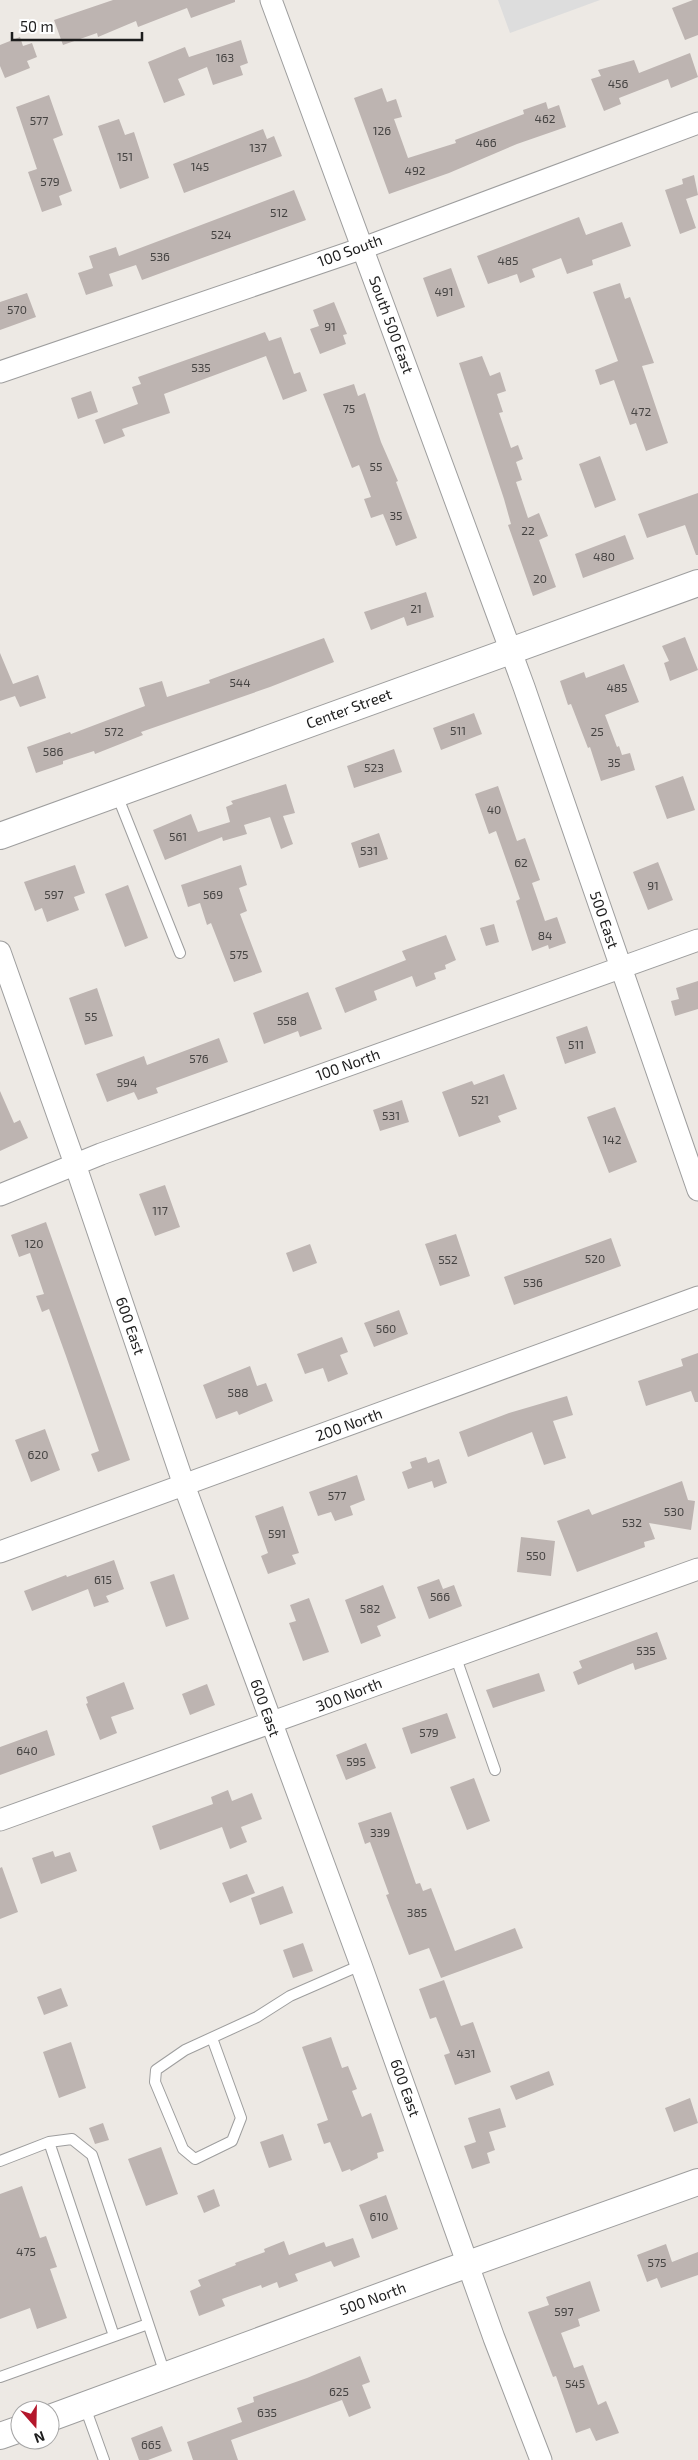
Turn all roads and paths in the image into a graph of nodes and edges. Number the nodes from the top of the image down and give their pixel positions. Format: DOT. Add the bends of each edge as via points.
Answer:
graph roads {
  1 [pos="271,0"];
  2 [pos="698,123"];
  3 [pos="363,248"];
  4 [pos="0,372"];
  5 [pos="698,583"];
  6 [pos="510,651"];
  7 [pos="117,794"];
  8 [pos="0,836"];
  9 [pos="698,940"];
  10 [pos="0,952"];
  11 [pos="180,953"];
  12 [pos="620,968"];
  13 [pos="76,1164"];
  14 [pos="698,1190"];
  15 [pos="0,1195"];
  16 [pos="698,1297"];
  17 [pos="184,1485"];
  18 [pos="0,1552"];
  19 [pos="698,1569"];
  20 [pos="455,1655"];
  21 [pos="271,1724"];
  22 [pos="495,1770"];
  23 [pos="0,1820"];
  24 [pos="361,1965"];
  25 [pos="212,2038"];
  26 [pos="49,2142"];
  27 [pos="0,2161"];
  28 [pos="698,2182"];
  29 [pos="468,2264"];
  30 [pos="148,2324"];
  31 [pos="114,2336"];
  32 [pos="165,2375"];
  33 [pos="0,2377"];
  34 [pos="84,2405"];
  35 [pos="60,2414"];
  36 [pos="104,2460"];
  37 [pos="541,2460"];
  1 -- 3 [label="street, South 500 East"];
  2 -- 3 [label="street, 100 South"];
  3 -- 4 [label="street, 100 South"];
  3 -- 6 [label="street, South 500 East"];
  5 -- 6 [label="street, Center Street"];
  6 -- 7 [label="street, Center Street"];
  6 -- 12 [label="street, 500 East"];
  7 -- 8 [label="street, Center Street"];
  7 -- 11 [label="lane"];
  9 -- 12 [label="street, 100 North"];
  10 -- 13 [label="street, 600 East"];
  12 -- 13 [label="street, 100 North"];
  12 -- 14 [label="street, 500 East"];
  13 -- 15 [label="street, 100 North"];
  13 -- 17 [label="street, 600 East"];
  16 -- 17 [label="street, 200 North"];
  17 -- 18 [label="street, 200 North"];
  17 -- 21 [label="street, 600 East"];
  19 -- 20 [label="street, 300 North"];
  20 -- 21 [label="street, 300 North"];
  20 -- 22 [label="lane"];
  21 -- 23 [label="street, 300 North"];
  21 -- 24 [label="street, 600 East"];
  24 -- 25 [label="lane" via="290,1996"];
  24 -- 29 [label="street, 600 East"];
  25 -- 25 [label="lane" via="185,2050 156,2070 155,2082 183,2149 195,2159 232,2141 241,2118"];
  26 -- 27 [label="lane"];
  26 -- 30 [label="lane" via="72,2139 92,2155"];
  26 -- 31 [label="lane"];
  28 -- 29 [label="street, 500 North"];
  29 -- 32 [label="street, 500 North"];
  29 -- 37 [label="street, 600 East"];
  30 -- 31 [label="lane"];
  30 -- 32 [label="lane"];
  31 -- 33 [label="lane"];
  32 -- 34 [label="street, 500 North"];
  34 -- 35 [label="street, 500 North"];
  34 -- 36 [label="lane"];
}
